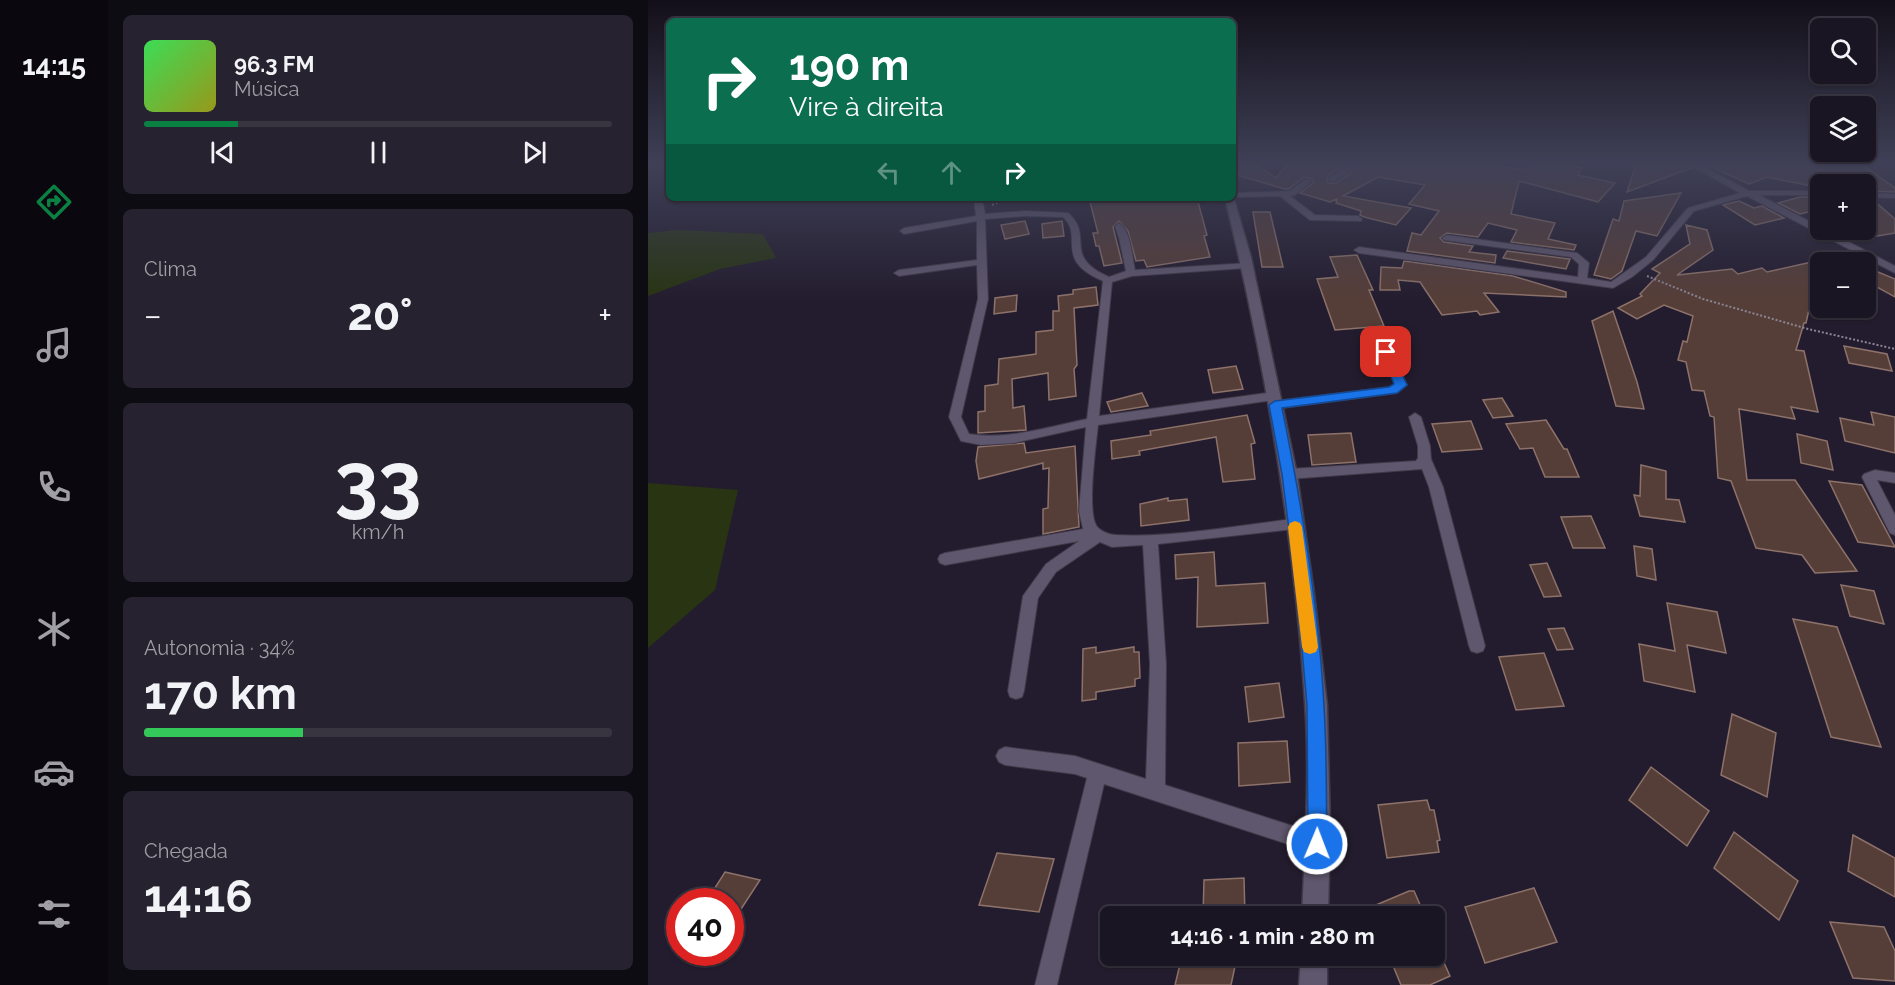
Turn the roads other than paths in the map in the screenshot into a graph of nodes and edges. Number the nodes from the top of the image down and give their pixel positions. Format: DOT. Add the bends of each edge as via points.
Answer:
graph roads {
  1 [pos="980,210"];
  2 [pos="1233,210"];
  3 [pos="1303,210"];
  4 [pos="1689,210"];
  5 [pos="1780,210"];
  6 [pos="981,219"];
  7 [pos="1358,219"];
  8 [pos="1119,226"];
  9 [pos="904,231"];
  10 [pos="1448,238"];
  11 [pos="1359,250"];
  12 [pos="982,262"];
  13 [pos="1246,265"];
  14 [pos="1895,270"];
  15 [pos="899,273"];
  16 [pos="1131,273"];
  17 [pos="1108,280"];
  18 [pos="1582,281"];
  19 [pos="1386,352"];
  20 [pos="1274,401"];
  21 [pos="1415,417"];
  22 [pos="1092,422"];
  23 [pos="1425,459"];
  24 [pos="1289,474"];
  25 [pos="1895,478"];
  26 [pos="1294,524"];
  27 [pos="1895,529"];
  28 [pos="1096,535"];
  29 [pos="1150,539"];
  30 [pos="945,559"];
  31 [pos="1477,646"];
  32 [pos="1016,691"];
  33 [pos="1005,756"];
  34 [pos="1098,772"];
  35 [pos="1155,789"];
  36 [pos="1317,844"];
  37 [pos="1315,906"];
  38 [pos="1314,966"];
  39 [pos="1046,985"];
  40 [pos="1313,985"];
  1 -- 6 [label="street"];
  2 -- 13 [label="street"];
  3 -- 7 [label="street" via="1313,218"];
  4 -- 18 [label="street" via="1637,272 1613,285"];
  5 -- 14 [label="street"];
  6 -- 9 [label="street"];
  6 -- 12 [label="street"];
  6 -- 17 [label="street" via="1027,213 1069,217 1081,264"];
  8 -- 16 [label="street"];
  10 -- 18 [label="street" via="1574,255 1584,263"];
  11 -- 18 [label="street"];
  12 -- 15 [label="street"];
  12 -- 22 [label="street" via="982,298 955,417 962,435 984,441 1007,440"];
  13 -- 16 [label="street"];
  13 -- 20 [label="street"];
  16 -- 17 [label="street"];
  17 -- 22 [label="street"];
  19 -- 20 [label="street" via="1401,385 1393,390"];
  20 -- 22 [label="street"];
  20 -- 24 [label="street"];
  21 -- 23 [label="street"];
  22 -- 28 [label="street" via="1086,511 1089,527"];
  23 -- 24 [label="street" via="1415,466"];
  23 -- 31 [label="street" via="1436,487"];
  24 -- 26 [label="street"];
  25 -- 27 [label="street" via="1869,477"];
  26 -- 29 [label="street"];
  26 -- 36 [label="street" via="1316,705"];
  28 -- 29 [label="street" via="1112,541"];
  28 -- 30 [label="street"];
  28 -- 32 [label="street" via="1051,568 1031,596"];
  29 -- 35 [label="street" via="1157,594 1160,694"];
  33 -- 34 [label="street"];
  34 -- 35 [label="street"];
  34 -- 39 [label="street"];
  35 -- 36 [label="street"];
  36 -- 37 [label="street"];
  38 -- 40 [label="street"];
}
